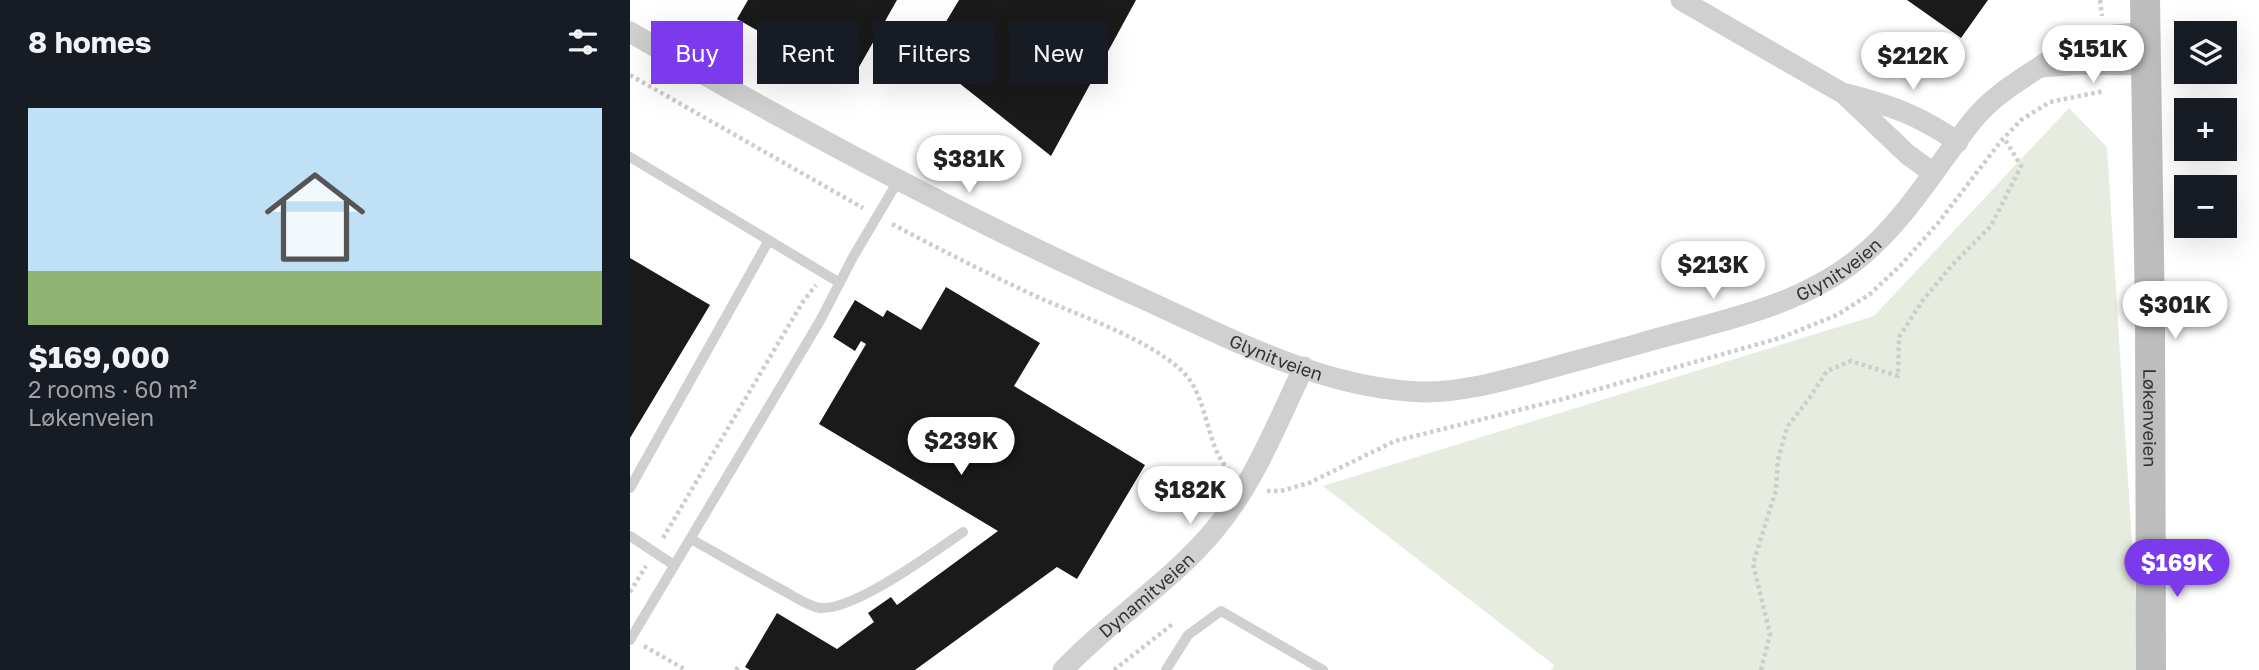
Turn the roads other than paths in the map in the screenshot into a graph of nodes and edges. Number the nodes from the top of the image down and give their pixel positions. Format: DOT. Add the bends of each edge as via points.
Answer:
graph roads {
  1 [pos="1681,0"];
  2 [pos="2145,0"];
  3 [pos="630,32"];
  4 [pos="2146,33"];
  5 [pos="2146,65"];
  6 [pos="2039,67"];
  7 [pos="1844,94"];
  8 [pos="1958,142"];
  9 [pos="630,157"];
  10 [pos="1933,173"];
  11 [pos="898,181"];
  12 [pos="769,240"];
  13 [pos="840,283"];
  14 [pos="1304,368"];
  15 [pos="630,488"];
  16 [pos="963,533"];
  17 [pos="630,536"];
  18 [pos="691,539"];
  19 [pos="674,565"];
  20 [pos="630,639"];
  21 [pos="1063,670"];
  22 [pos="1166,670"];
  23 [pos="1323,670"];
  24 [pos="2151,670"];
  1 -- 7 [label="street"];
  2 -- 4 [label="main road, Løkenveien"];
  3 -- 11 [label="street, Glynitveien"];
  4 -- 5 [label="main road, Løkenveien"];
  4 -- 6 [label="street, Glynitveien" via="2105,35 2081,42"];
  5 -- 6 [label="street, Glynitveien"];
  5 -- 24 [label="main road, Løkenveien"];
  6 -- 8 [label="street, Glynitveien" via="1997,96"];
  7 -- 8 [label="street" via="1894,106"];
  7 -- 10 [label="street"];
  8 -- 10 [label="street, Glynitveien"];
  9 -- 12 [label="lane"];
  10 -- 14 [label="street, Glynitveien" via="1889,229 1847,267 1805,293 1758,310 1501,381 1452,390 1386,389"];
  11 -- 13 [label="lane"];
  11 -- 14 [label="street, Glynitveien" via="1081,272"];
  12 -- 13 [label="lane"];
  12 -- 15 [label="lane"];
  13 -- 18 [label="lane"];
  14 -- 21 [label="street, Dynamitveien" via="1248,481 1217,526 1172,573"];
  16 -- 18 [label="lane" via="887,584 839,605 820,608"];
  17 -- 19 [label="lane"];
  18 -- 19 [label="lane"];
  19 -- 20 [label="lane"];
  22 -- 23 [label="lane" via="1188,635 1220,611"];
}
